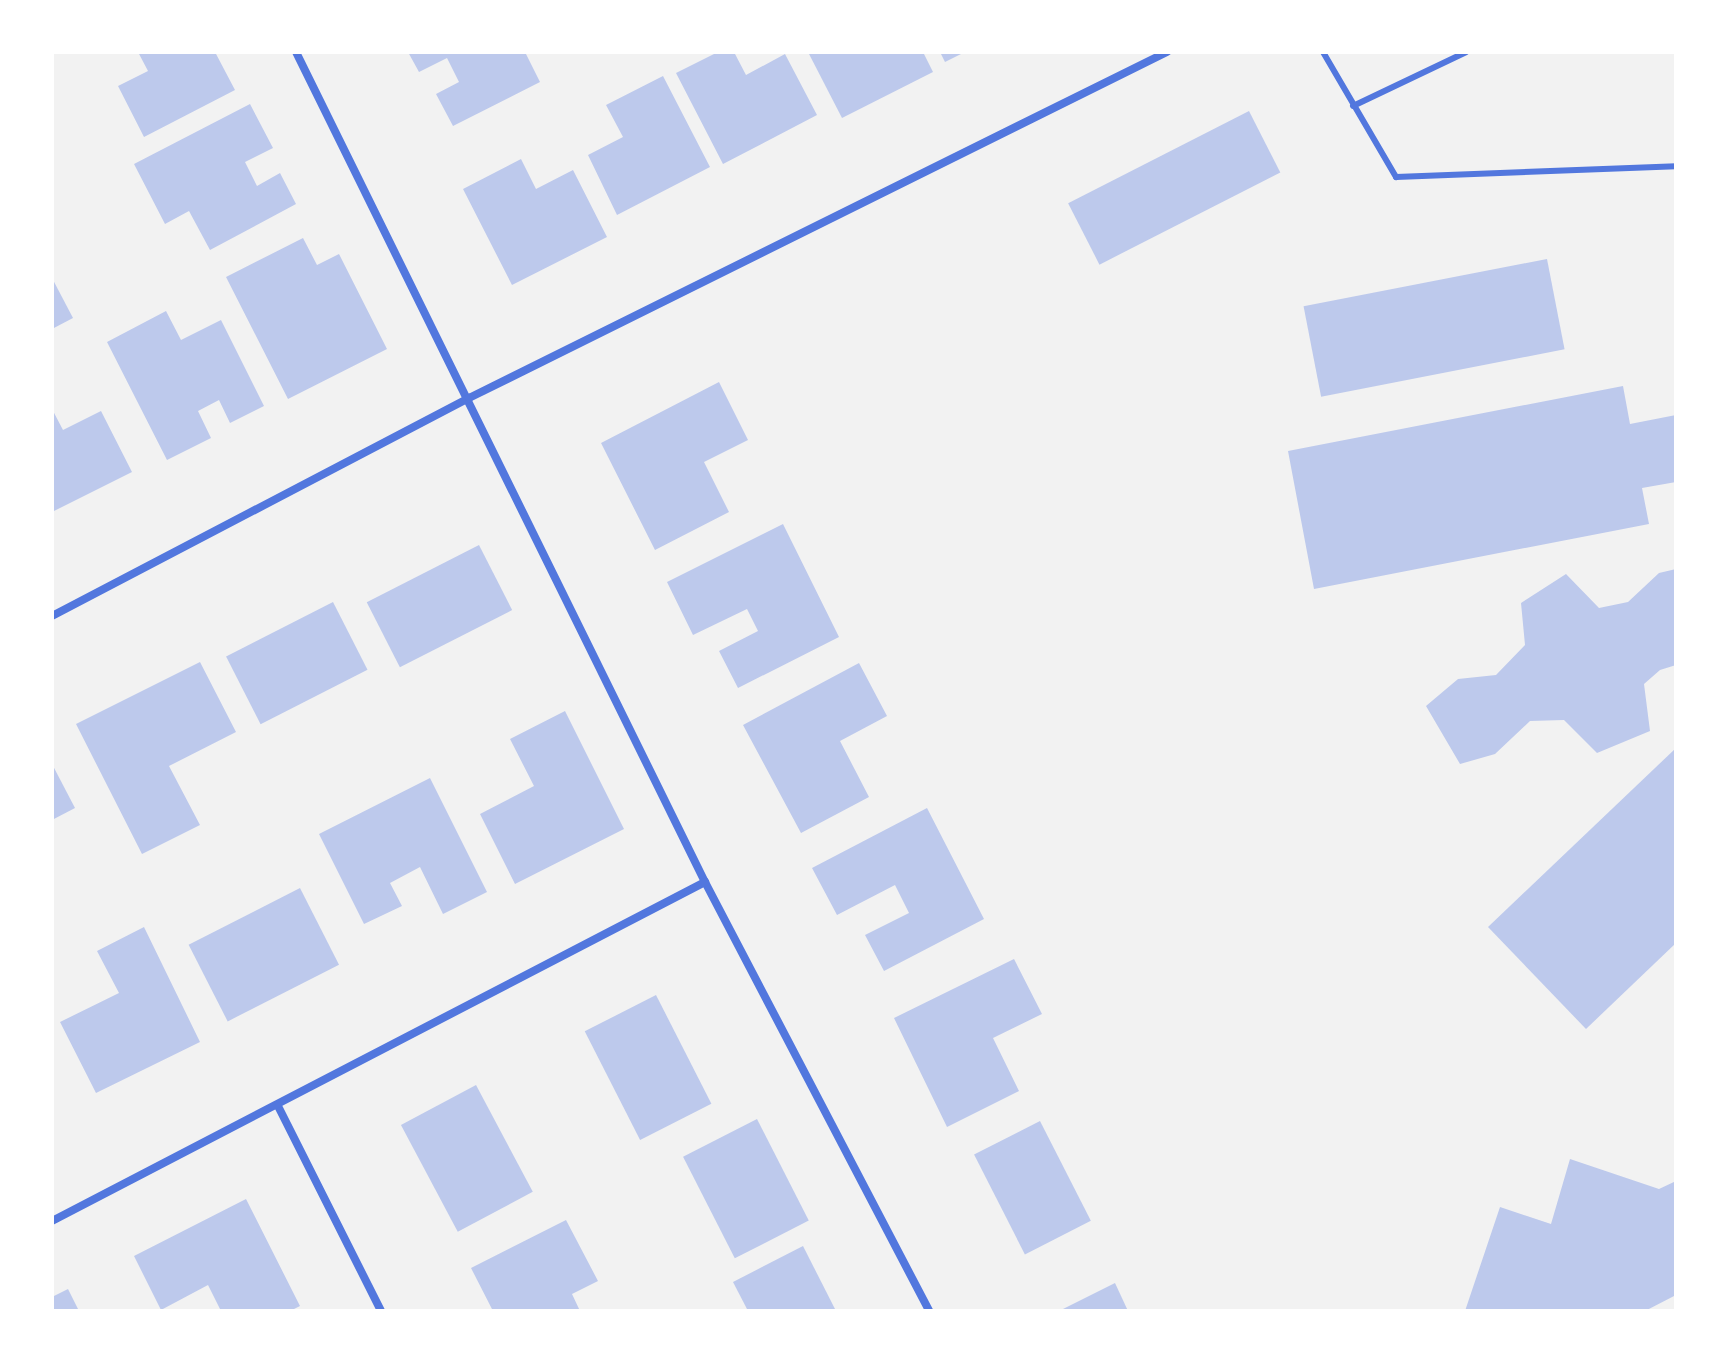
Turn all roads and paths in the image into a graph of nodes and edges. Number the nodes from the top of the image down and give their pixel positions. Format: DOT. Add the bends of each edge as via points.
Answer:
graph roads {
  1 [pos="296,52"];
  2 [pos="1167,52"];
  3 [pos="1323,52"];
  4 [pos="1466,52"];
  5 [pos="1353,106"];
  6 [pos="1676,166"];
  7 [pos="469,398"];
  8 [pos="52,616"];
  9 [pos="705,882"];
  10 [pos="278,1106"];
  11 [pos="52,1221"];
  12 [pos="381,1311"];
  13 [pos="929,1311"];
  1 -- 7 [label="street"];
  2 -- 7 [label="street"];
  3 -- 5 [label="lane"];
  4 -- 5 [label="lane"];
  5 -- 6 [label="lane" via="1396,177"];
  7 -- 8 [label="street"];
  7 -- 9 [label="street"];
  9 -- 10 [label="street"];
  9 -- 13 [label="street"];
  10 -- 11 [label="street"];
  10 -- 12 [label="street"];
}
